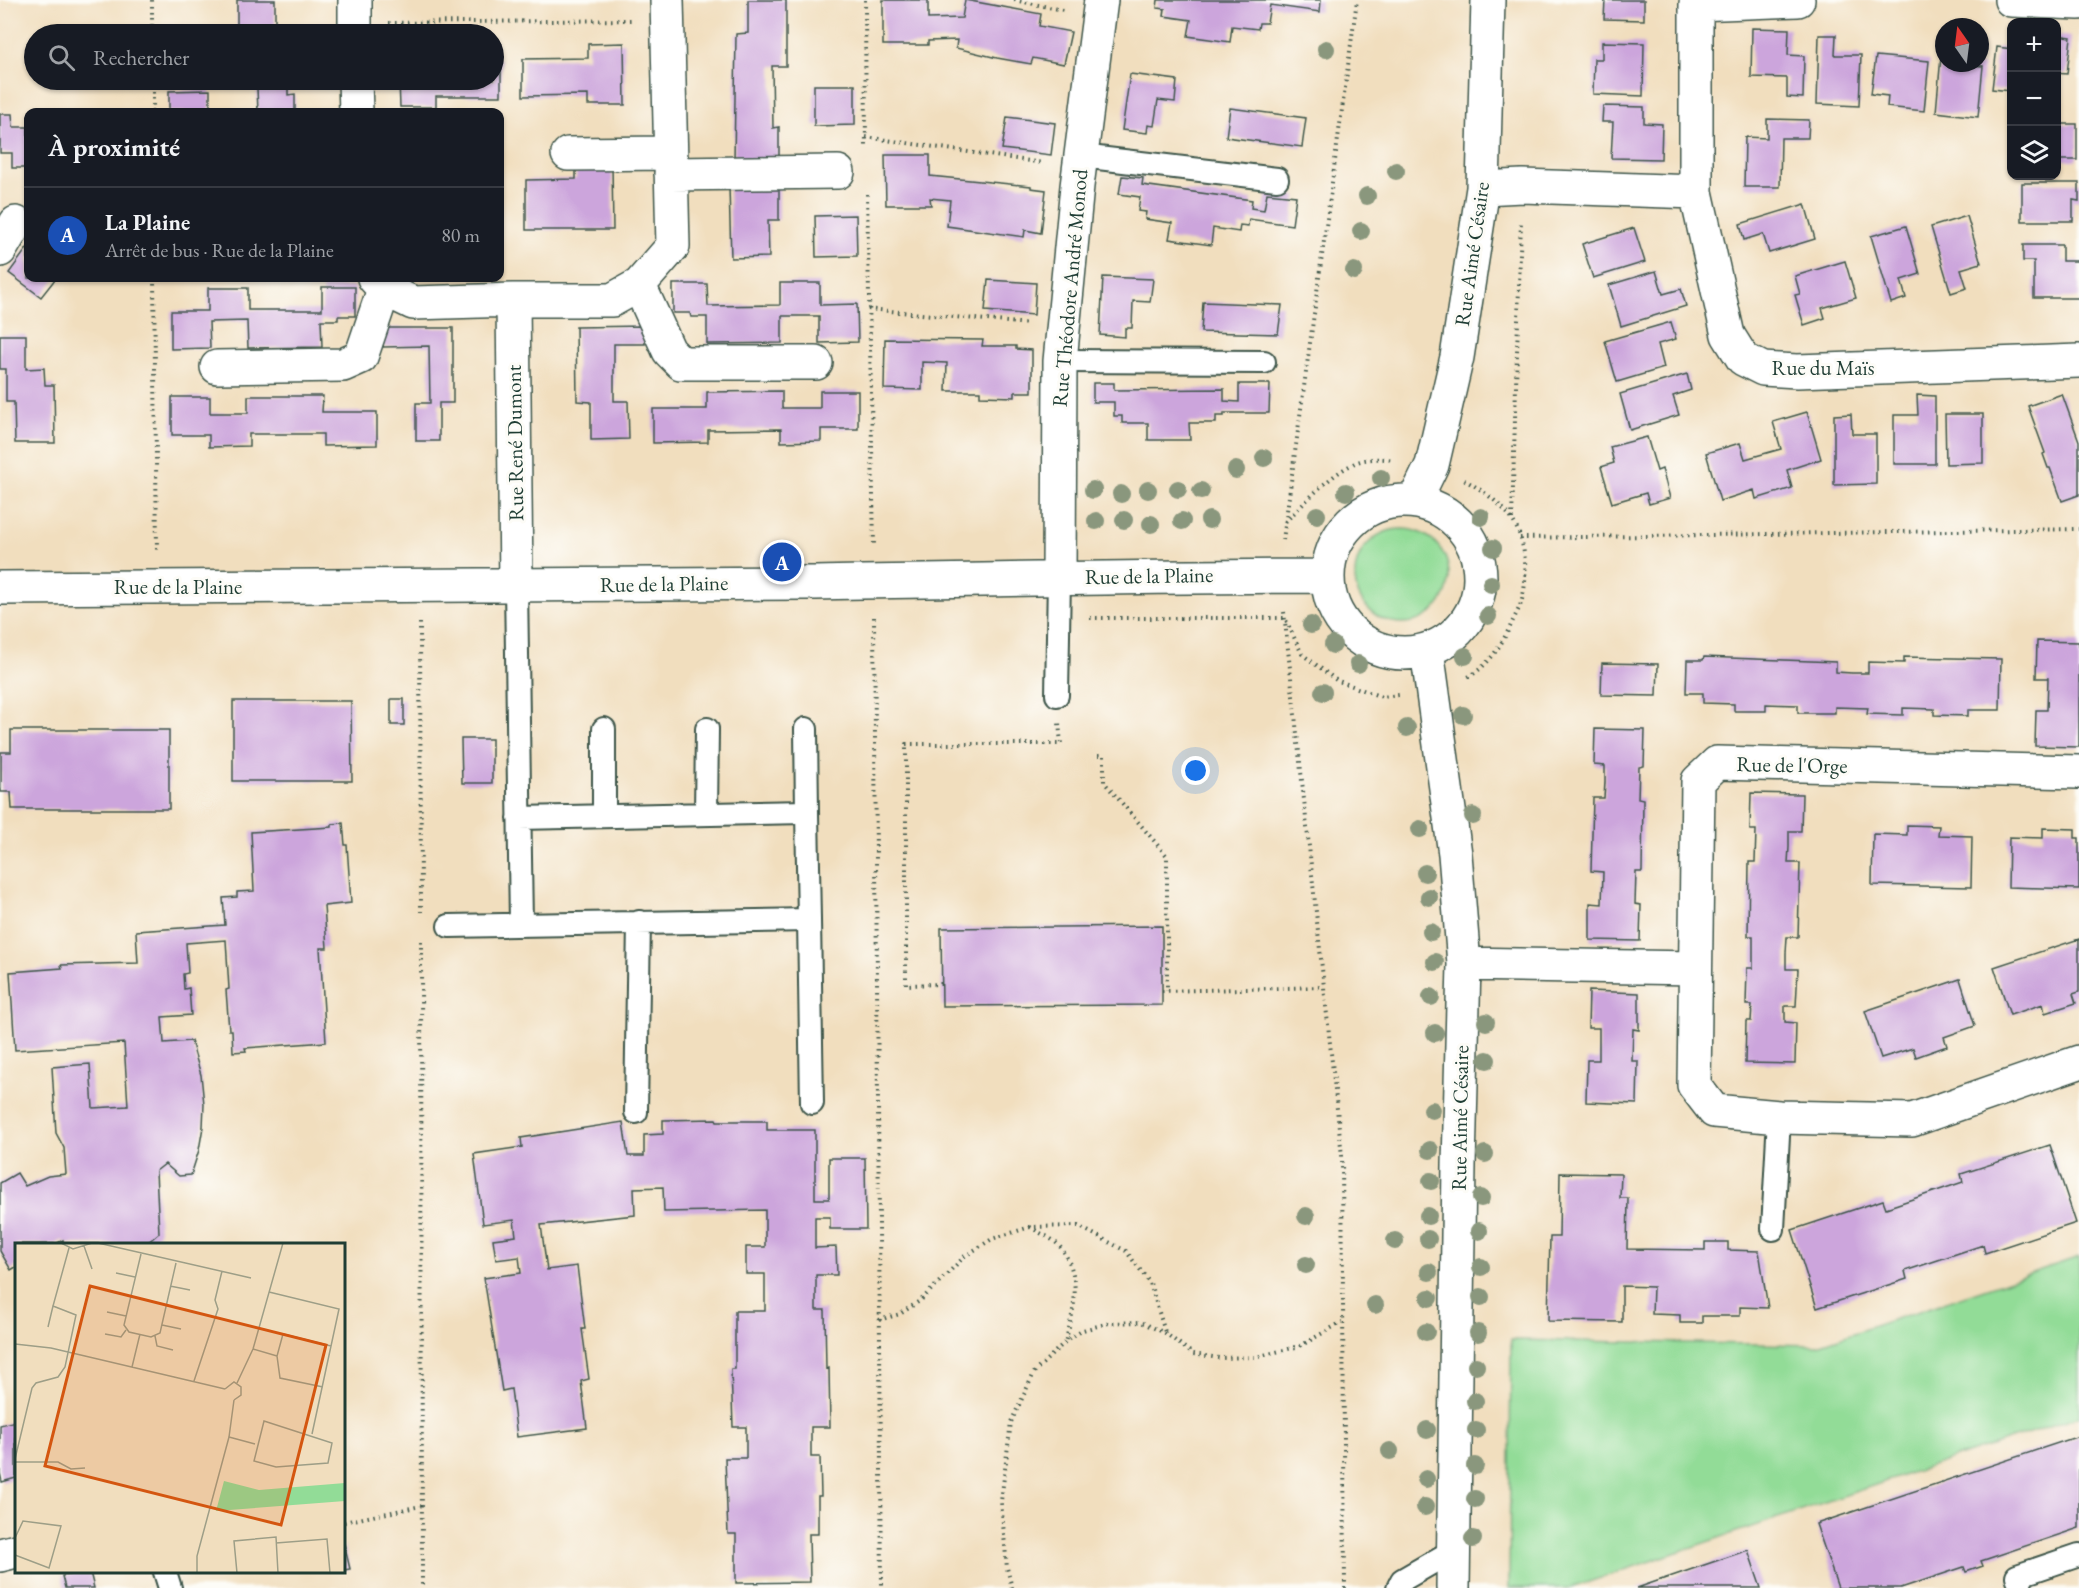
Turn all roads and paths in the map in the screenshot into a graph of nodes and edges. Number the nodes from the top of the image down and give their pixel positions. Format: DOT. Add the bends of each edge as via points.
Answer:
graph roads {
  1 [pos="152,0"];
  2 [pos="865,0"];
  3 [pos="1014,0"];
  4 [pos="1357,0"];
  5 [pos="1488,0"];
  6 [pos="1798,0"];
  7 [pos="2011,0"];
  8 [pos="1696,2"];
  9 [pos="2079,3"];
  10 [pos="1101,9"];
  11 [pos="668,10"];
  12 [pos="355,19"];
  13 [pos="152,24"];
  14 [pos="153,90"];
  15 [pos="356,90"];
  16 [pos="153,108"];
  17 [pos="356,108"];
  18 [pos="866,137"];
  19 [pos="568,154"];
  20 [pos="1081,162"];
  21 [pos="671,164"];
  22 [pos="857,172"];
  23 [pos="1277,179"];
  24 [pos="1522,186"];
  25 [pos="1483,189"];
  26 [pos="1696,192"];
  27 [pos="154,282"];
  28 [pos="379,283"];
  29 [pos="639,285"];
  30 [pos="513,300"];
  31 [pos="868,309"];
  32 [pos="1063,327"];
  33 [pos="1060,361"];
  34 [pos="2079,361"];
  35 [pos="1264,362"];
  36 [pos="816,363"];
  37 [pos="217,367"];
  38 [pos="1432,465"];
  39 [pos="1415,500"];
  40 [pos="1512,520"];
  41 [pos="1285,522"];
  42 [pos="2079,530"];
  43 [pos="1520,538"];
  44 [pos="862,547"];
  45 [pos="146,551"];
  46 [pos="157,551"];
  47 [pos="169,551"];
  48 [pos="1282,574"];
  49 [pos="1327,576"];
  50 [pos="1059,577"];
  51 [pos="874,581"];
  52 [pos="516,586"];
  53 [pos="0,588"];
  54 [pos="1285,618"];
  55 [pos="420,623"];
  56 [pos="1427,650"];
  57 [pos="1433,692"];
  58 [pos="1057,695"];
  59 [pos="604,729"];
  60 [pos="707,729"];
  61 [pos="806,729"];
  62 [pos="1098,756"];
  63 [pos="2079,772"];
  64 [pos="807,812"];
  65 [pos="706,814"];
  66 [pos="604,816"];
  67 [pos="519,818"];
  68 [pos="809,920"];
  69 [pos="421,921"];
  70 [pos="639,922"];
  71 [pos="521,924"];
  72 [pos="449,926"];
  73 [pos="421,933"];
  74 [pos="1464,964"];
  75 [pos="1695,968"];
  76 [pos="941,984"];
  77 [pos="1324,987"];
  78 [pos="2079,1062"];
  79 [pos="812,1103"];
  80 [pos="636,1112"];
  81 [pos="1779,1117"];
  82 [pos="1030,1227"];
  83 [pos="1773,1229"];
  84 [pos="879,1320"];
  85 [pos="1342,1322"];
  86 [pos="1165,1333"];
  87 [pos="1065,1342"];
  88 [pos="421,1506"];
  89 [pos="345,1522"];
  90 [pos="15,1551"];
  91 [pos="1454,1551"];
  92 [pos="2079,1555"];
  93 [pos="0,1556"];
  94 [pos="165,1573"];
  95 [pos="170,1588"];
  96 [pos="422,1588"];
  97 [pos="882,1588"];
  98 [pos="1011,1588"];
  99 [pos="1345,1588"];
  100 [pos="1398,1588"];
  101 [pos="1453,1588"];
  102 [pos="2021,1588"];
  1 -- 13 [label="path"];
  2 -- 18 [label="path"];
  3 -- 10 [label="path"];
  4 -- 41 [label="path"];
  5 -- 25 [label="street, Rue Aimé Césaire"];
  6 -- 8 [label="street, Rue du Maïs"];
  7 -- 9 [label="street"];
  8 -- 26 [label="street, Rue du Maïs"];
  10 -- 20 [label="street, Rue Théodore André Monod"];
  11 -- 12 [label="path"];
  11 -- 21 [label="street"];
  14 -- 16 [label="path"];
  15 -- 17 [label="street"];
  18 -- 20 [label="path"];
  18 -- 22 [label="path"];
  19 -- 21 [label="street"];
  20 -- 23 [label="lane"];
  20 -- 32 [label="street, Rue Théodore André Monod"];
  21 -- 22 [label="street"];
  21 -- 29 [label="street" via="672,246"];
  22 -- 31 [label="path"];
  24 -- 25 [label="street"];
  24 -- 26 [label="street"];
  24 -- 40 [label="path"];
  25 -- 38 [label="street, Rue Aimé Césaire" via="1457,357"];
  26 -- 34 [label="street, Rue du Maïs" via="1728,335 1743,359 1763,369"];
  27 -- 46 [label="path"];
  28 -- 30 [label="street" via="413,303"];
  28 -- 37 [label="street" via="361,357 343,365"];
  29 -- 30 [label="street" via="612,300"];
  29 -- 36 [label="street" via="669,351 681,363"];
  30 -- 52 [label="street, Rue René Dumont"];
  31 -- 32 [label="path"];
  31 -- 44 [label="path" via="874,547"];
  32 -- 33 [label="street, Rue Théodore André Monod"];
  33 -- 35 [label="lane"];
  33 -- 50 [label="street, Rue Théodore André Monod"];
  38 -- 39 [label="street, Rue Aimé Césaire"];
  38 -- 40 [label="path" via="1480,488"];
  38 -- 41 [label="path" via="1385,458 1354,463"];
  39 -- 49 [label="street" via="1389,501 1365,511 1345,528 1332,550"];
  39 -- 56 [label="street" via="1440,508 1461,524 1475,545 1482,570 1479,596 1469,620 1451,638"];
  40 -- 43 [label="path"];
  41 -- 48 [label="path"];
  42 -- 43 [label="path"];
  43 -- 57 [label="path" via="1526,570 1520,605 1500,649 1474,674"];
  45 -- 46 [label="path"];
  46 -- 47 [label="path"];
  48 -- 49 [label="street, Rue de la Plaine"];
  48 -- 50 [label="street, Rue de la Plaine"];
  48 -- 54 [label="path"];
  49 -- 56 [label="street" via="1331,600 1341,621 1358,638 1380,650"];
  50 -- 51 [label="street, Rue de la Plaine"];
  50 -- 58 [label="lane"];
  51 -- 52 [label="street, Rue de la Plaine"];
  51 -- 84 [label="path"];
  52 -- 53 [label="street, Rue de la Plaine"];
  52 -- 67 [label="lane"];
  54 -- 57 [label="path" via="1302,654 1336,680 1382,697"];
  54 -- 77 [label="path"];
  55 -- 69 [label="path"];
  56 -- 57 [label="street, Rue Aimé Césaire"];
  57 -- 74 [label="street, Rue Aimé Césaire" via="1455,854"];
  58 -- 76 [label="path" via="1061,744 906,744 906,985"];
  59 -- 66 [label="lane"];
  60 -- 65 [label="lane"];
  61 -- 64 [label="lane"];
  62 -- 77 [label="path" via="1104,756 1104,782 1167,856 1164,991"];
  63 -- 75 [label="street, Rue de l'Orge" via="1717,763 1698,782"];
  64 -- 65 [label="lane"];
  64 -- 68 [label="lane"];
  65 -- 66 [label="lane"];
  66 -- 67 [label="lane"];
  67 -- 71 [label="lane"];
  68 -- 70 [label="lane"];
  68 -- 79 [label="lane"];
  70 -- 71 [label="lane"];
  70 -- 80 [label="lane"];
  71 -- 72 [label="lane"];
  73 -- 88 [label="path"];
  74 -- 75 [label="street"];
  74 -- 91 [label="street, Rue Aimé Césaire"];
  75 -- 81 [label="street, Rue de l'Orge" via="1694,1085 1714,1111"];
  77 -- 85 [label="path" via="1342,1156"];
  78 -- 81 [label="street, Rue de l'Orge" via="1912,1120"];
  81 -- 83 [label="lane"];
  82 -- 84 [label="path" via="992,1239 965,1256 921,1300 900,1314"];
  82 -- 86 [label="path" via="1078,1226 1126,1251 1150,1283"];
  82 -- 87 [label="path" via="1061,1246 1070,1264 1076,1289 1075,1310"];
  84 -- 97 [label="path"];
  85 -- 86 [label="path" via="1300,1346 1257,1357 1193,1354"];
  85 -- 99 [label="path"];
  86 -- 87 [label="path" via="1141,1322 1109,1323 1083,1330"];
  87 -- 98 [label="path" via="1035,1371 1011,1422 1001,1501"];
  88 -- 89 [label="path"];
  88 -- 96 [label="path"];
  90 -- 93 [label="street"];
  91 -- 100 [label="lane" via="1402,1580"];
  91 -- 101 [label="street, Rue Aimé Césaire"];
  92 -- 102 [label="lane" via="2017,1576"];
  94 -- 95 [label="lane"];
}
